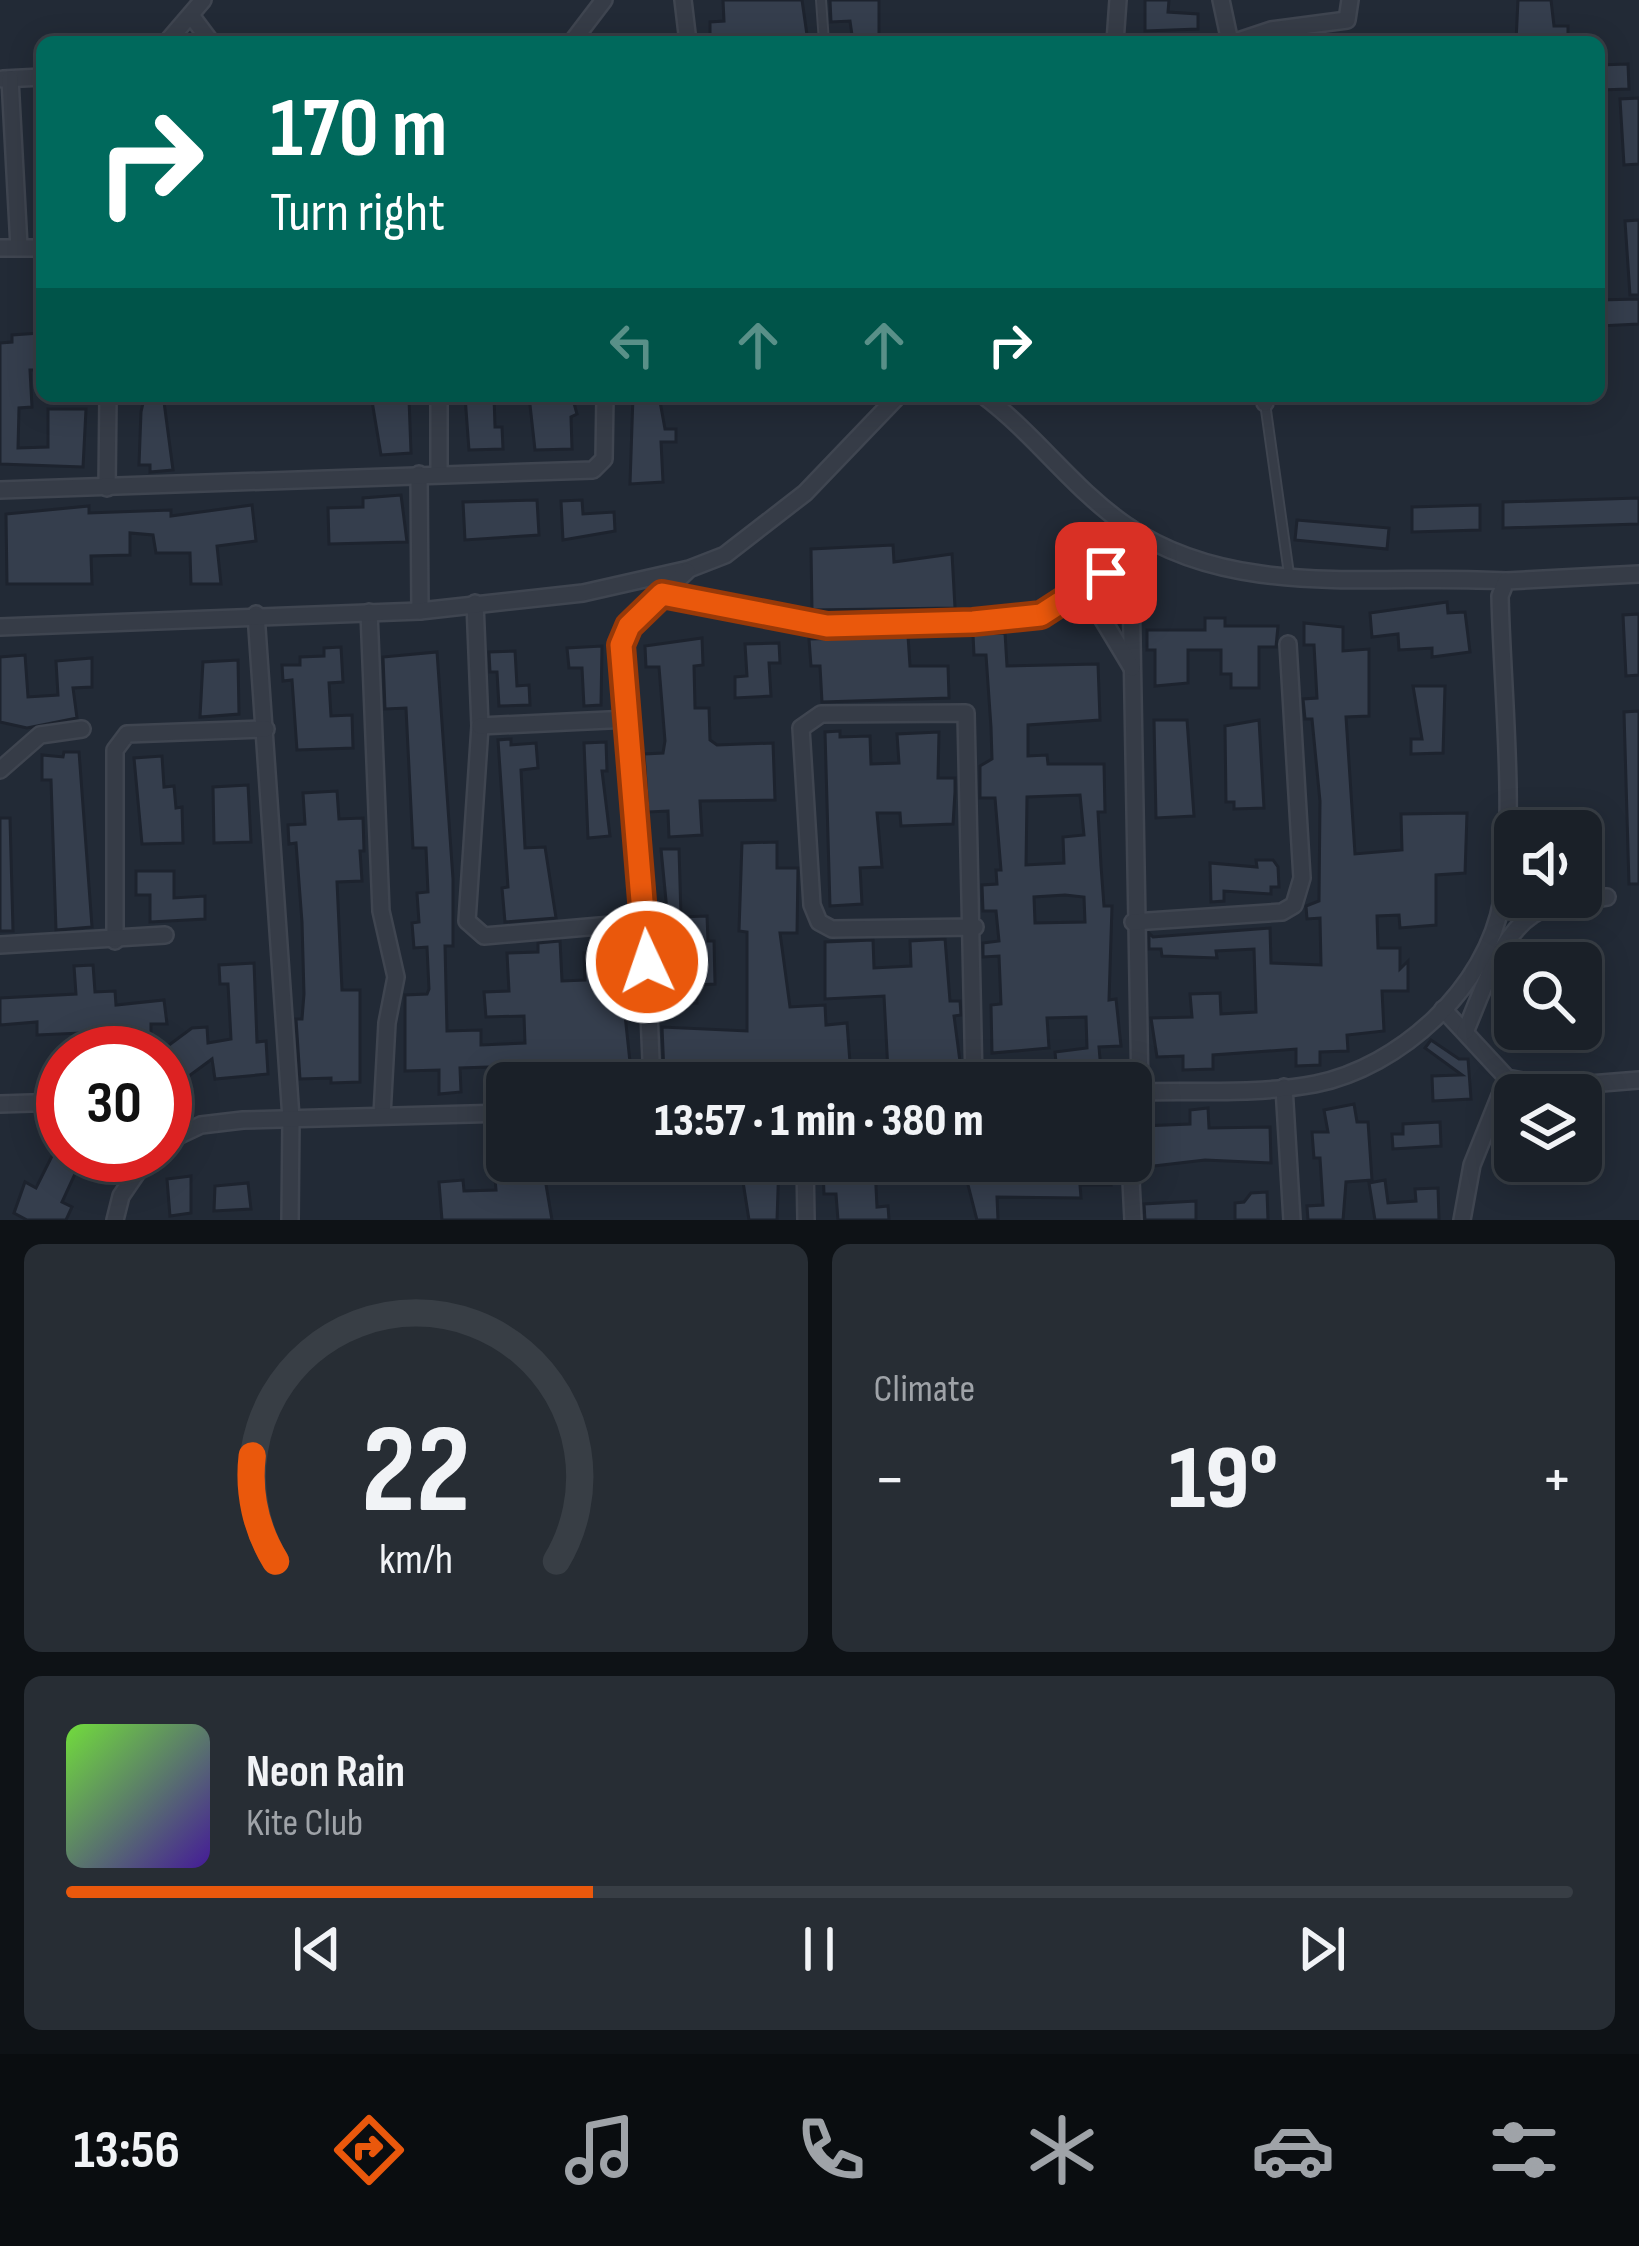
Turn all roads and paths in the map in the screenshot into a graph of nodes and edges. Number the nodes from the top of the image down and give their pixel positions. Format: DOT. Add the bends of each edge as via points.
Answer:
graph roads {
  1 [pos="202,0"];
  2 [pos="604,0"];
  3 [pos="683,0"];
  4 [pos="821,0"];
  5 [pos="1118,0"];
  6 [pos="1221,0"];
  7 [pos="1350,0"];
  8 [pos="193,18"];
  9 [pos="174,36"];
  10 [pos="206,36"];
  11 [pos="577,36"];
  12 [pos="687,36"];
  13 [pos="824,36"];
  14 [pos="1115,36"];
  15 [pos="1231,36"];
  16 [pos="1252,36"];
  17 [pos="36,76"];
  18 [pos="5,79"];
  19 [pos="19,247"];
  20 [pos="0,248"];
  21 [pos="36,248"];
  22 [pos="108,402"];
  23 [pos="439,402"];
  24 [pos="605,402"];
  25 [pos="892,402"];
  26 [pos="990,402"];
  27 [pos="1263,402"];
  28 [pos="439,472"];
  29 [pos="419,474"];
  30 [pos="107,488"];
  31 [pos="0,490"];
  32 [pos="1130,528"];
  33 [pos="1131,560"];
  34 [pos="689,569"];
  35 [pos="1639,574"];
  36 [pos="1289,577"];
  37 [pos="1506,581"];
  38 [pos="1082,585"];
  39 [pos="662,594"];
  40 [pos="475,603"];
  41 [pos="420,611"];
  42 [pos="369,612"];
  43 [pos="256,614"];
  44 [pos="0,627"];
  45 [pos="1288,644"];
  46 [pos="1132,668"];
  47 [pos="630,719"];
  48 [pos="480,726"];
  49 [pos="82,729"];
  50 [pos="266,729"];
  51 [pos="0,770"];
  52 [pos="1607,897"];
  53 [pos="645,922"];
  54 [pos="1133,922"];
  55 [pos="975,927"];
  56 [pos="165,935"];
  57 [pos="115,941"];
  58 [pos="0,945"];
  59 [pos="1443,1009"];
  60 [pos="1465,1032"];
  61 [pos="651,1062"];
  62 [pos="974,1062"];
  63 [pos="1135,1062"];
  64 [pos="1503,1074"];
  65 [pos="1639,1080"];
  66 [pos="1602,1083"];
  67 [pos="1284,1087"];
  68 [pos="1152,1091"];
  69 [pos="36,1103"];
  70 [pos="0,1104"];
  71 [pos="1494,1110"];
  72 [pos="486,1113"];
  73 [pos="382,1115"];
  74 [pos="291,1118"];
  75 [pos="192,1129"];
  76 [pos="131,1182"];
  77 [pos="805,1182"];
  78 [pos="1131,1182"];
  79 [pos="115,1220"];
  80 [pos="290,1220"];
  81 [pos="806,1220"];
  82 [pos="1133,1220"];
  83 [pos="1292,1220"];
  84 [pos="1462,1220"];
  1 -- 8 [label="street"];
  2 -- 11 [label="street"];
  3 -- 12 [label="street"];
  4 -- 13 [label="lane"];
  5 -- 14 [label="street"];
  6 -- 15 [label="street"];
  7 -- 16 [label="street" via="1347,20"];
  8 -- 9 [label="street"];
  8 -- 10 [label="street"];
  17 -- 18 [label="street"];
  18 -- 19 [label="street"];
  19 -- 20 [label="street"];
  19 -- 21 [label="street"];
  22 -- 30 [label="street"];
  23 -- 28 [label="street"];
  24 -- 28 [label="street" via="604,459 593,470"];
  25 -- 34 [label="street" via="805,493 725,555"];
  26 -- 32 [label="street"];
  27 -- 36 [label="lane"];
  28 -- 29 [label="street"];
  29 -- 30 [label="street"];
  29 -- 41 [label="street"];
  30 -- 31 [label="street"];
  32 -- 33 [label="street"];
  32 -- 36 [label="street" via="1191,558"];
  33 -- 38 [label="street"];
  33 -- 46 [label="street"];
  34 -- 39 [label="street"];
  34 -- 40 [label="street" via="583,593"];
  35 -- 37 [label="street"];
  36 -- 37 [label="street"];
  37 -- 59 [label="street" via="1502,903 1464,985"];
  38 -- 39 [label="street" via="1052,610 1023,618 827,626"];
  38 -- 46 [label="street"];
  39 -- 47 [label="street" via="621,645"];
  40 -- 41 [label="street"];
  40 -- 48 [label="street"];
  41 -- 42 [label="street"];
  42 -- 43 [label="street"];
  42 -- 73 [label="street" via="381,911 396,977"];
  43 -- 44 [label="street"];
  43 -- 50 [label="street"];
  45 -- 54 [label="street" via="1302,878 1294,905"];
  46 -- 54 [label="street"];
  47 -- 48 [label="street"];
  47 -- 53 [label="street"];
  48 -- 53 [label="street" via="475,860 464,900 472,930 503,936"];
  49 -- 51 [label="street" via="40,736"];
  50 -- 57 [label="street" via="127,734 115,750"];
  50 -- 74 [label="street"];
  52 -- 60 [label="street" via="1546,907 1528,918"];
  53 -- 61 [label="street"];
  54 -- 63 [label="street"];
  55 -- 55 [label="street" via="832,929 819,922 801,728 809,720 966,712"];
  55 -- 62 [label="street"];
  56 -- 57 [label="street"];
  57 -- 58 [label="street"];
  59 -- 60 [label="street"];
  59 -- 67 [label="street" via="1387,1055 1346,1075"];
  60 -- 64 [label="street"];
  65 -- 66 [label="street"];
  67 -- 68 [label="street"];
  67 -- 83 [label="street"];
  69 -- 70 [label="street"];
  71 -- 84 [label="street"];
  72 -- 73 [label="street"];
  73 -- 74 [label="street"];
  74 -- 75 [label="street"];
  74 -- 80 [label="street"];
  76 -- 79 [label="street"];
  77 -- 81 [label="street"];
  78 -- 82 [label="street"];
}
